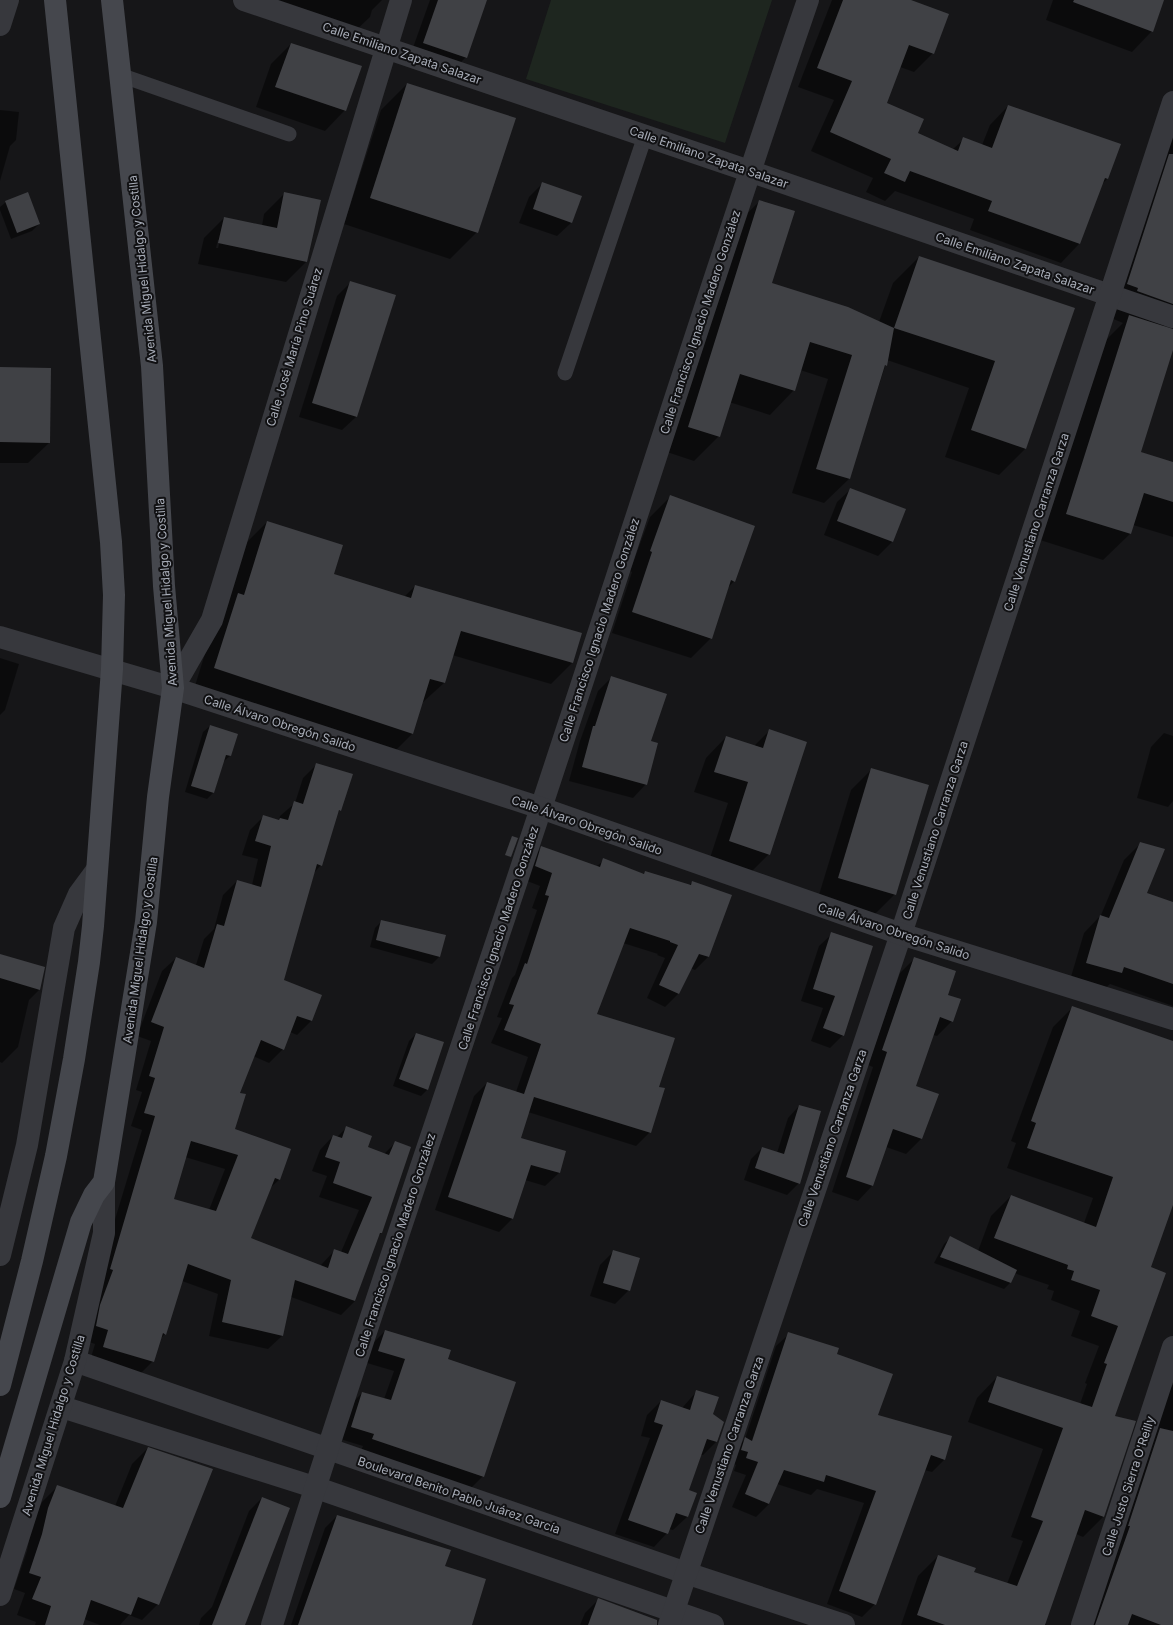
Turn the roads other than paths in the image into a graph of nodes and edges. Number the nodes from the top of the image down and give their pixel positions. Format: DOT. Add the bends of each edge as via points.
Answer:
graph roads {
  1 [pos="8,0"];
  2 [pos="55,0"];
  3 [pos="112,0"];
  4 [pos="244,0"];
  5 [pos="401,0"];
  6 [pos="808,0"];
  7 [pos="0,24"];
  8 [pos="385,48"];
  9 [pos="120,75"];
  10 [pos="1173,102"];
  11 [pos="289,134"];
  12 [pos="645,136"];
  13 [pos="749,171"];
  14 [pos="1110,295"];
  15 [pos="1173,317"];
  16 [pos="565,373"];
  17 [pos="0,637"];
  18 [pos="112,669"];
  19 [pos="173,688"];
  20 [pos="541,808"];
  21 [pos="96,871"];
  22 [pos="901,934"];
  23 [pos="1173,1019"];
  24 [pos="104,1182"];
  25 [pos="0,1255"];
  26 [pos="1173,1347"];
  27 [pos="75,1361"];
  28 [pos="0,1385"];
  29 [pos="62,1407"];
  30 [pos="326,1449"];
  31 [pos="314,1487"];
  32 [pos="0,1497"];
  33 [pos="686,1573"];
  34 [pos="0,1595"];
  35 [pos="671,1618"];
  36 [pos="272,1625"];
  37 [pos="713,1625"];
  38 [pos="844,1625"];
  39 [pos="1082,1625"];
  1 -- 7 [label="street"];
  2 -- 18 [label="main road" via="111,542 114,595"];
  3 -- 9 [label="main road, Avenida Miguel Hidalgo y Costilla"];
  4 -- 8 [label="street, Calle Emiliano Zapata Salazar"];
  5 -- 8 [label="street, Calle José María Pino Suárez"];
  6 -- 13 [label="street, Calle Francisco Ignacio Madero González"];
  8 -- 12 [label="street, Calle Emiliano Zapata Salazar"];
  8 -- 19 [label="street, Calle José María Pino Suárez" via="212,620"];
  9 -- 11 [label="lane"];
  9 -- 19 [label="main road, Avenida Miguel Hidalgo y Costilla" via="152,366 164,586"];
  10 -- 14 [label="street, Calle Venustiano Carranza Garza"];
  12 -- 13 [label="street, Calle Emiliano Zapata Salazar"];
  12 -- 16 [label="lane"];
  13 -- 14 [label="street, Calle Emiliano Zapata Salazar"];
  13 -- 20 [label="street, Calle Francisco Ignacio Madero González"];
  14 -- 15 [label="street, Calle Emiliano Zapata Salazar"];
  14 -- 22 [label="street, Calle Venustiano Carranza Garza"];
  17 -- 18 [label="street, Calle Álvaro Obregón Salido"];
  18 -- 19 [label="street, Calle Álvaro Obregón Salido"];
  18 -- 21 [label="main road"];
  19 -- 20 [label="street, Calle Álvaro Obregón Salido"];
  19 -- 24 [label="main road, Avenida Miguel Hidalgo y Costilla" via="158,797 146,922"];
  20 -- 22 [label="street, Calle Álvaro Obregón Salido"];
  20 -- 30 [label="street, Calle Francisco Ignacio Madero González"];
  21 -- 25 [label="street" via="79,894 64,928 27,1145"];
  21 -- 28 [label="main road" via="89,962 56,1156"];
  22 -- 23 [label="street, Calle Álvaro Obregón Salido"];
  22 -- 33 [label="street, Calle Venustiano Carranza Garza"];
  24 -- 27 [label="street, Avenida Miguel Hidalgo y Costilla" via="104,1233"];
  24 -- 32 [label="main road, Avenida Miguel Hidalgo y Costilla" via="86,1210 77,1234"];
  26 -- 39 [label="street, Calle Justo Sierra O'Reilly"];
  27 -- 29 [label="street, Avenida Miguel Hidalgo y Costilla"];
  27 -- 30 [label="street, Boulevard Benito Pablo Juárez García"];
  29 -- 31 [label="street"];
  29 -- 34 [label="street, Avenida Miguel Hidalgo y Costilla"];
  30 -- 31 [label="street, Calle Francisco Ignacio Madero González"];
  30 -- 33 [label="street, Boulevard Benito Pablo Juárez García"];
  31 -- 35 [label="street"];
  31 -- 36 [label="street, Calle Francisco Ignacio Madero González"];
  33 -- 35 [label="street, Calle Venustiano Carranza Garza"];
  33 -- 38 [label="street, Boulevard Benito Pablo Juárez García"];
  35 -- 37 [label="street"];
}
